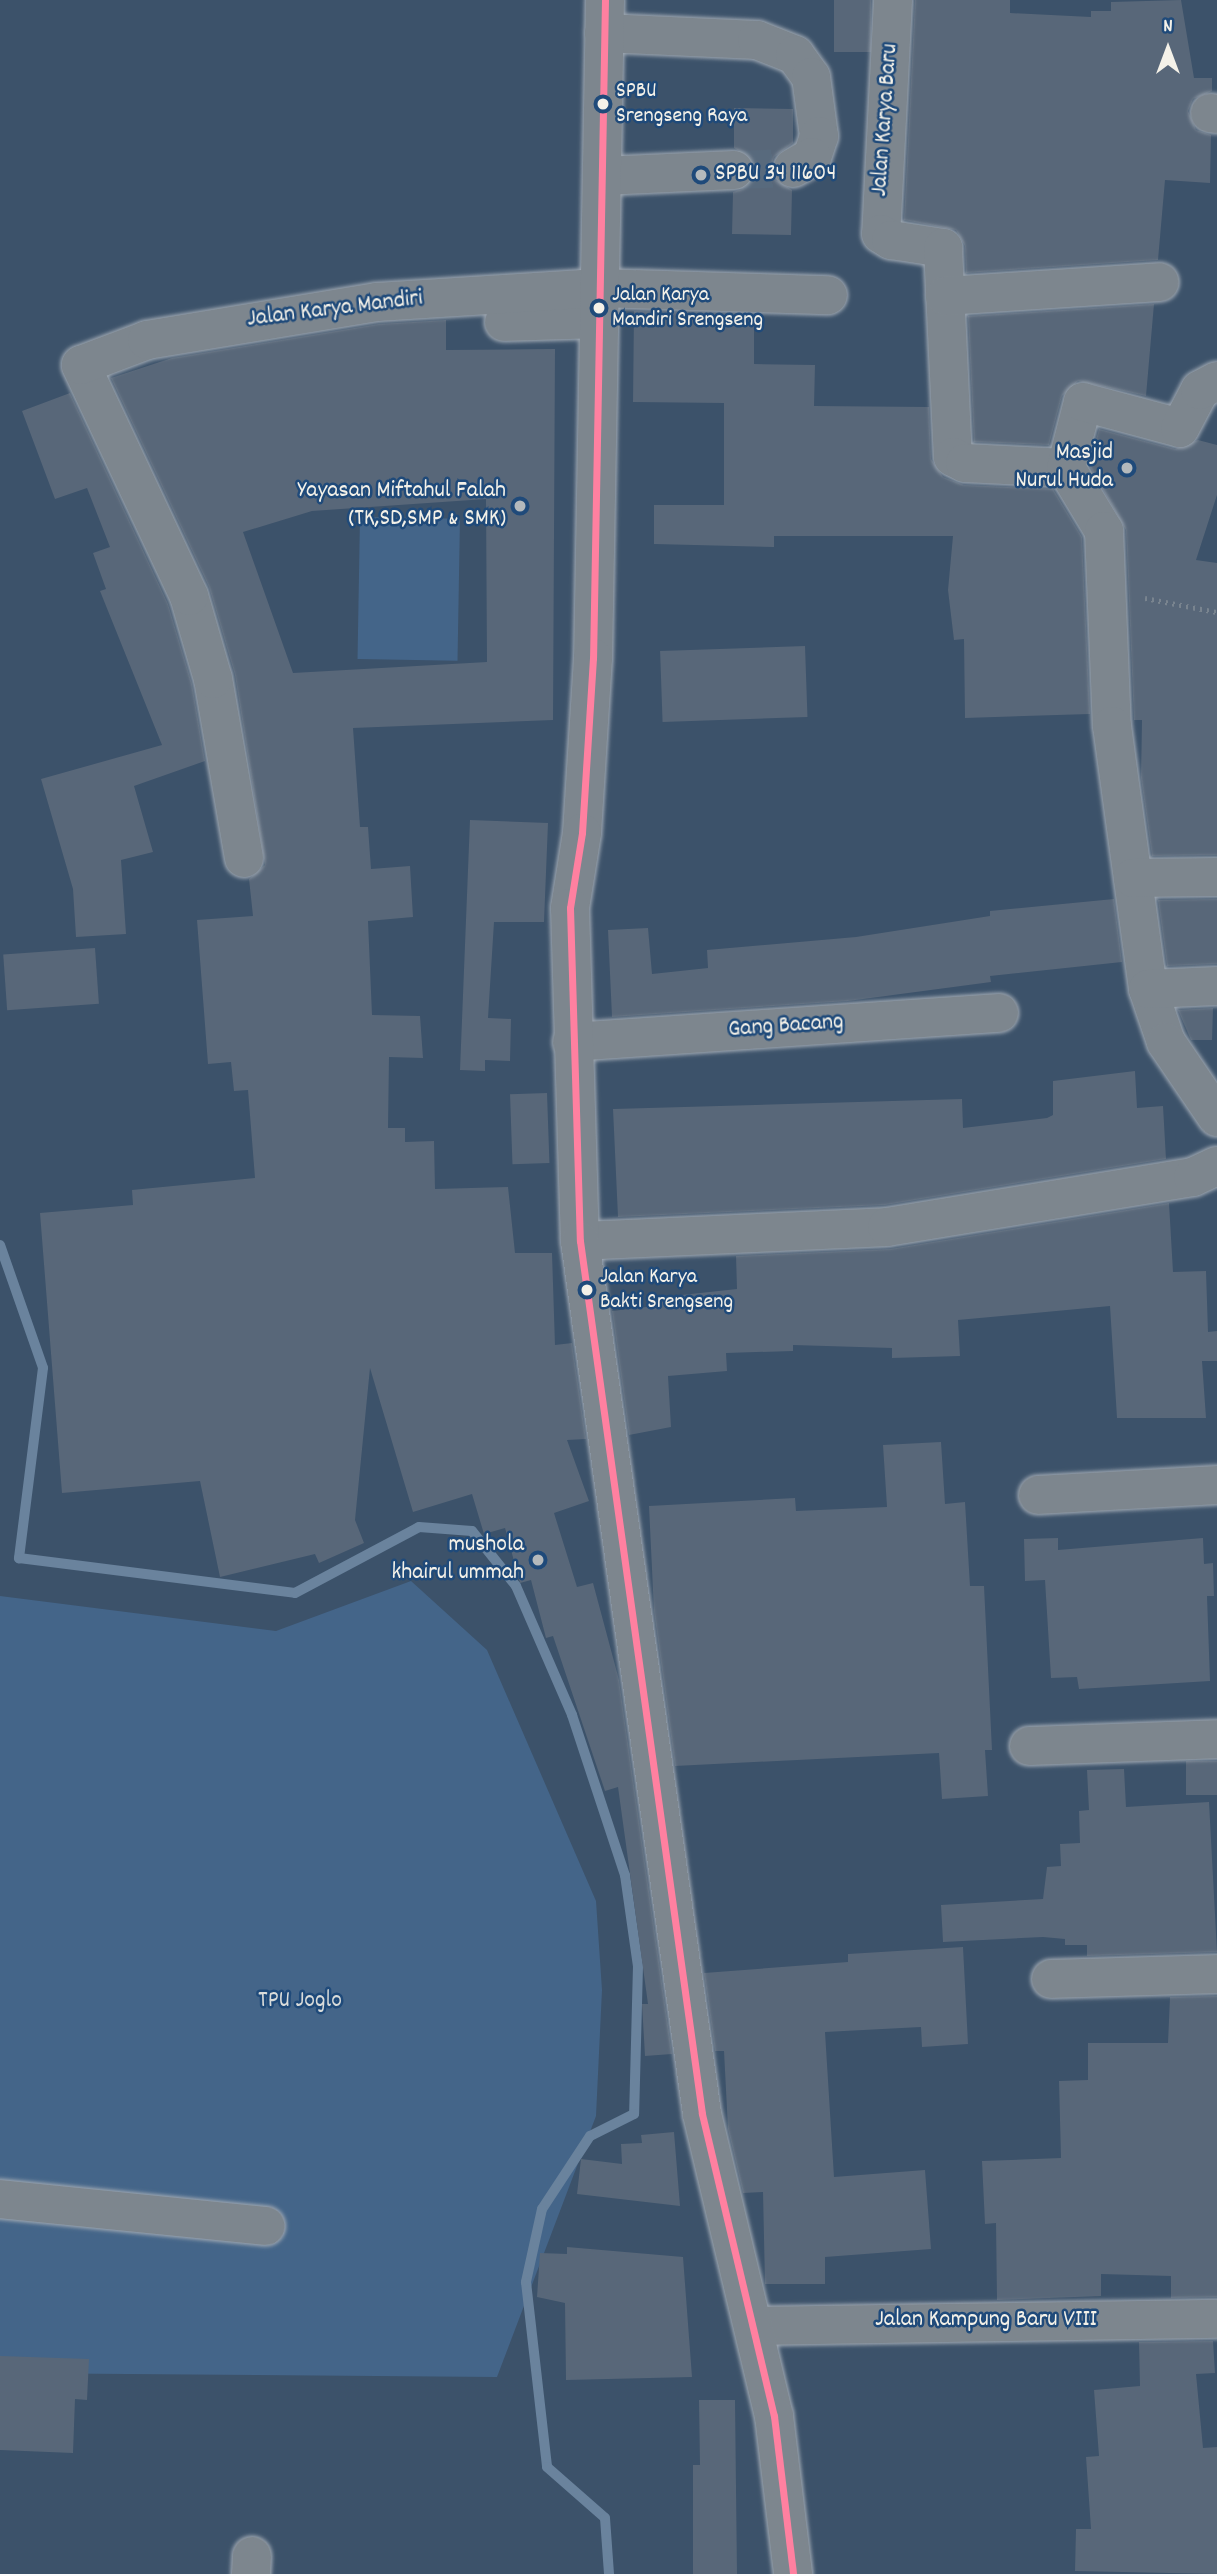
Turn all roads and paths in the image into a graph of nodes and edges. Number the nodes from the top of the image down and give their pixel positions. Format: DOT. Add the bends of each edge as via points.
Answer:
graph roads {
  1 [pos="893,0"];
  2 [pos="605,17"];
  3 [pos="793,168"];
  4 [pos="734,170"];
  5 [pos="603,177"];
  6 [pos="1160,282"];
  7 [pos="828,295"];
  8 [pos="945,296"];
  9 [pos="599,304"];
  10 [pos="504,322"];
  11 [pos="1217,381"];
  12 [pos="1066,468"];
  13 [pos="1106,591"];
  14 [pos="1217,612"];
  15 [pos="244,858"];
  16 [pos="1217,877"];
  17 [pos="1133,878"];
  18 [pos="1217,986"];
  19 [pos="1148,989"];
  20 [pos="999,1013"];
  21 [pos="572,1042"];
  22 [pos="1217,1117"];
  23 [pos="1217,1166"];
  24 [pos="580,1241"];
  25 [pos="1217,1485"];
  26 [pos="1038,1495"];
  27 [pos="1217,1740"];
  28 [pos="1029,1746"];
  29 [pos="1217,1974"];
  30 [pos="1051,1979"];
  31 [pos="0,2199"];
  32 [pos="266,2226"];
  33 [pos="1217,2319"];
  34 [pos="755,2326"];
  35 [pos="793,2574"];
  1 -- 8 [label="street, Jalan Karya Baru" via="880,217 885,239 943,248"];
  2 -- 3 [label="street" via="757,40 795,55 811,76 819,136 812,157"];
  2 -- 5 [label="street"];
  4 -- 5 [label="street"];
  5 -- 9 [label="street"];
  6 -- 8 [label="street"];
  7 -- 9 [label="street"];
  8 -- 12 [label="street" via="953,457 965,463"];
  9 -- 10 [label="street"];
  9 -- 15 [label="street, Jalan Karya Mandiri" via="377,302 239,321 148,340 79,369 189,596 213,679"];
  9 -- 21 [label="street" via="593,658 582,833 570,908"];
  11 -- 12 [label="street" via="1200,390 1180,428 1083,402"];
  12 -- 13 [label="street" via="1104,531"];
  13 -- 14 [label="path"];
  13 -- 17 [label="street" via="1112,726"];
  16 -- 17 [label="street"];
  17 -- 19 [label="street"];
  18 -- 19 [label="street"];
  19 -- 22 [label="street" via="1166,1042"];
  20 -- 21 [label="street, Gang Bacang"];
  21 -- 24 [label="street"];
  23 -- 24 [label="street" via="1193,1177 887,1227"];
  24 -- 34 [label="street" via="702,2114"];
  25 -- 26 [label="street"];
  27 -- 28 [label="street"];
  29 -- 30 [label="street"];
  31 -- 32 [label="street"];
  33 -- 34 [label="street, Jalan Kampung Baru VIII"];
  34 -- 35 [label="street" via="774,2416"];
}
